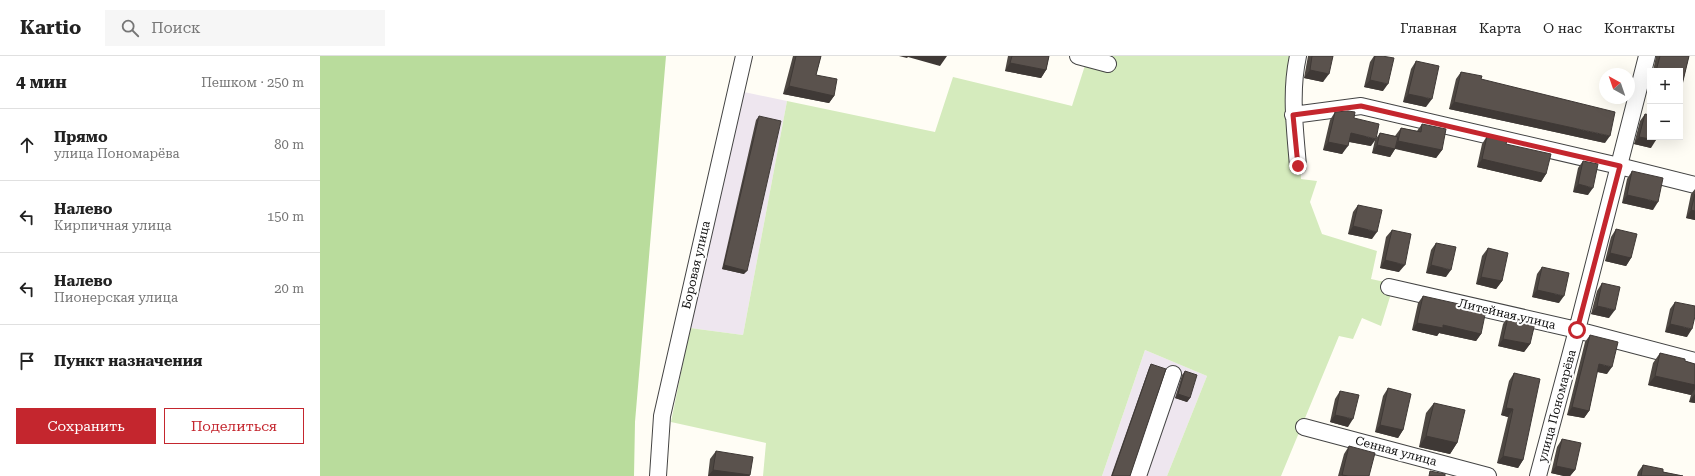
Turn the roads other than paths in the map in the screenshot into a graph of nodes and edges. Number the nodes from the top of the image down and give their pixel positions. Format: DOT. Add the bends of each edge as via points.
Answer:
graph roads {
  1 [pos="744,56"];
  2 [pos="1078,56"];
  3 [pos="1298,56"];
  4 [pos="1646,56"];
  5 [pos="1108,64"];
  6 [pos="1293,115"];
  7 [pos="1298,166"];
  8 [pos="1620,166"];
  9 [pos="1695,185"];
  10 [pos="1389,287"];
  11 [pos="1577,330"];
  12 [pos="1695,361"];
  13 [pos="1173,374"];
  14 [pos="1304,427"];
  15 [pos="658,476"];
  16 [pos="1138,476"];
  17 [pos="1488,476"];
  18 [pos="1538,476"];
  1 -- 15 [label="street, Боровая улица" via="662,416"];
  2 -- 5 [label="street"];
  3 -- 6 [label="street" via="1294,72"];
  4 -- 8 [label="street, улица Пономарёва"];
  6 -- 7 [label="street"];
  6 -- 8 [label="street" via="1361,106"];
  8 -- 9 [label="street"];
  8 -- 11 [label="street, улица Пономарёва"];
  10 -- 11 [label="street, Литейная улица"];
  11 -- 12 [label="street, Литейная улица"];
  11 -- 18 [label="street, улица Пономарёва"];
  13 -- 16 [label="street"];
  14 -- 17 [label="street, Сенная улица"];
}
